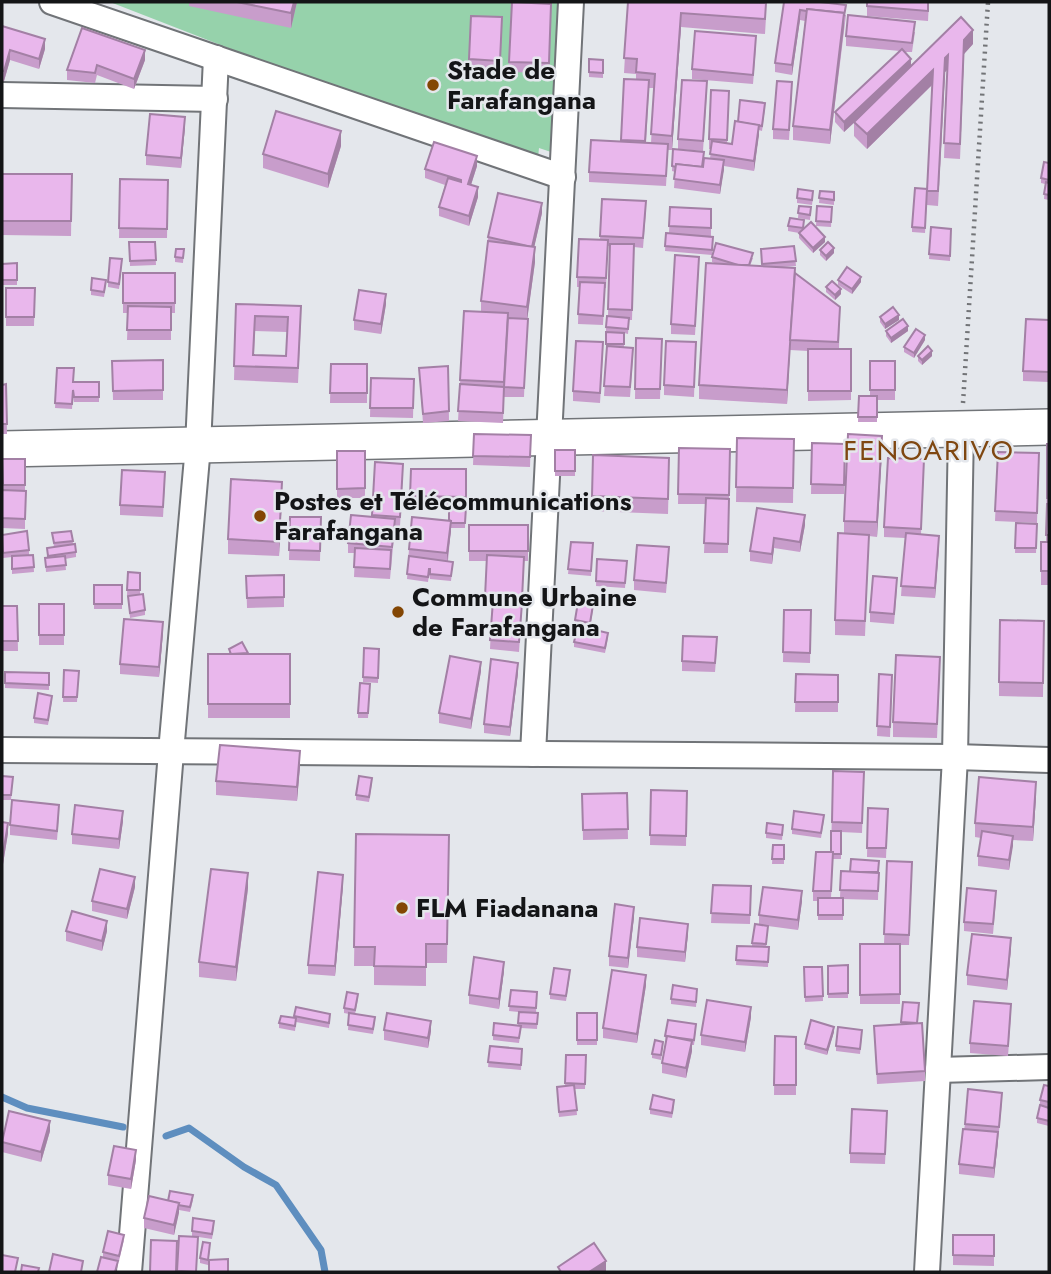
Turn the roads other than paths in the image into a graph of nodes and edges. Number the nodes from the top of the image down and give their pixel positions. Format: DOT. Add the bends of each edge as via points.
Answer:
graph roads {
  1 [pos="52,2"];
  2 [pos="571,2"];
  3 [pos="216,58"];
  4 [pos="2,95"];
  5 [pos="215,99"];
  6 [pos="562,177"];
  7 [pos="1049,427"];
  8 [pos="961,429"];
  9 [pos="549,437"];
  10 [pos="198,446"];
  11 [pos="2,449"];
  12 [pos="2,750"];
  13 [pos="171,752"];
  14 [pos="533,754"];
  15 [pos="955,757"];
  16 [pos="1049,760"];
  17 [pos="1049,1067"];
  18 [pos="938,1070"];
  19 [pos="129,1272"];
  20 [pos="927,1272"];
  1 -- 3 [label="street"];
  2 -- 6 [label="street"];
  3 -- 5 [label="street"];
  3 -- 6 [label="street"];
  4 -- 5 [label="street"];
  5 -- 10 [label="street"];
  6 -- 9 [label="street"];
  7 -- 8 [label="street"];
  8 -- 9 [label="street"];
  8 -- 15 [label="street"];
  9 -- 10 [label="street"];
  9 -- 14 [label="street"];
  10 -- 11 [label="street"];
  10 -- 13 [label="street"];
  12 -- 13 [label="street"];
  13 -- 14 [label="street"];
  13 -- 19 [label="street"];
  14 -- 15 [label="street"];
  15 -- 16 [label="street"];
  15 -- 18 [label="street"];
  17 -- 18 [label="street"];
  18 -- 20 [label="street"];
}
